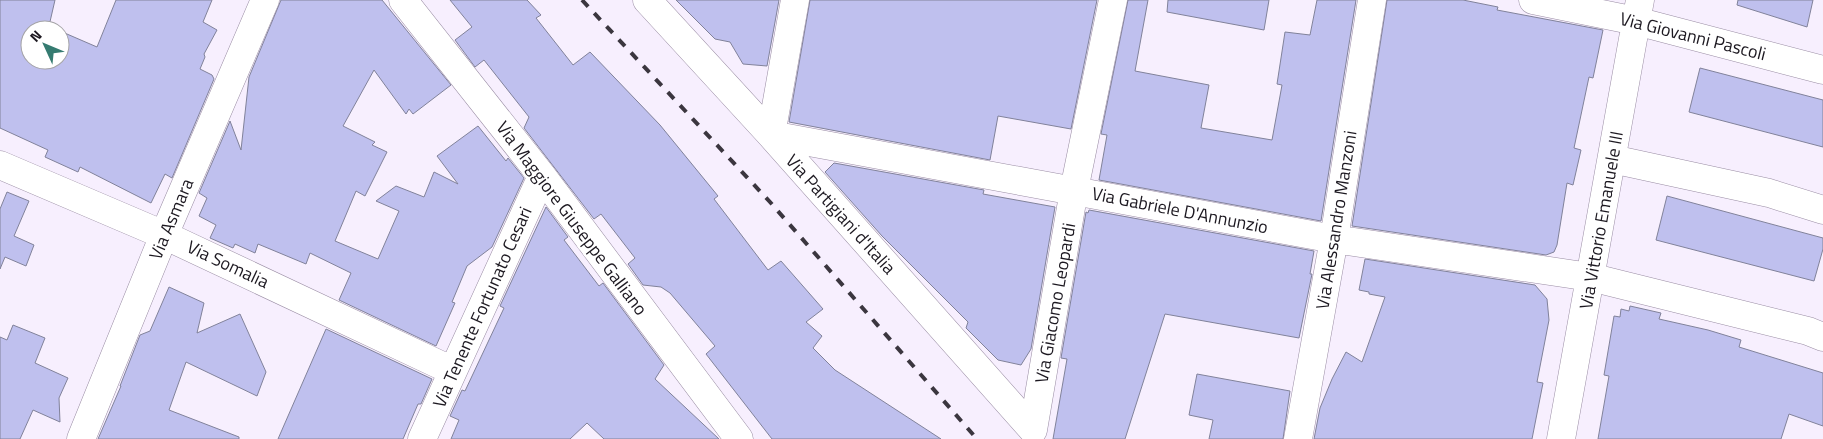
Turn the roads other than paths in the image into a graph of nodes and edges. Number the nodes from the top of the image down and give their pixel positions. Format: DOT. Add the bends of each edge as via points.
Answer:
graph roads {
  1 [pos="265,0"];
  2 [pos="403,0"];
  3 [pos="647,0"];
  4 [pos="796,0"];
  5 [pos="1113,0"];
  6 [pos="1372,0"];
  7 [pos="1533,0"];
  8 [pos="1638,10"];
  9 [pos="1823,70"];
  10 [pos="771,135"];
  11 [pos="1612,159"];
  12 [pos="0,164"];
  13 [pos="542,176"];
  14 [pos="1074,190"];
  15 [pos="1823,210"];
  16 [pos="164,234"];
  17 [pos="1334,239"];
  18 [pos="1590,277"];
  19 [pos="1823,337"];
  20 [pos="453,370"];
  21 [pos="1033,430"];
  22 [pos="81,439"];
  23 [pos="422,439"];
  24 [pos="738,439"];
  25 [pos="1298,439"];
  26 [pos="1561,439"];
  1 -- 16 [label="street, Via Asmara"];
  2 -- 13 [label="street, Via Maggiore Giuseppe Galliano"];
  3 -- 10 [label="street, Via Partigiani d'Italia"];
  4 -- 10 [label="street"];
  5 -- 14 [label="street, Via Giacomo Leopardi"];
  6 -- 17 [label="street, Via Alessandro Manzoni"];
  7 -- 8 [label="street, Via Giovanni Pascoli"];
  8 -- 9 [label="street, Via Giovanni Pascoli"];
  8 -- 11 [label="street, Via Vittorio Emanuele III"];
  10 -- 14 [label="street, Via Gabriele D'Annunzio"];
  10 -- 21 [label="street, Via Partigiani d'Italia"];
  11 -- 15 [label="street" via="1769,193"];
  11 -- 18 [label="street, Via Vittorio Emanuele III"];
  12 -- 16 [label="street, Via Somalia"];
  13 -- 20 [label="street, Via Tenente Fortunato Cesari"];
  13 -- 24 [label="street, Via Maggiore Giuseppe Galliano"];
  14 -- 17 [label="street, Via Gabriele D'Annunzio"];
  14 -- 21 [label="street, Via Giacomo Leopardi"];
  16 -- 20 [label="street, Via Somalia"];
  16 -- 22 [label="street, Via Asmara"];
  17 -- 18 [label="street, Via Gabriele D'Annunzio"];
  17 -- 25 [label="street, Via Alessandro Manzoni"];
  18 -- 19 [label="street, Via Gabriele D'Annunzio"];
  18 -- 26 [label="street, Via Vittorio Emanuele III"];
  20 -- 23 [label="street, Via Tenente Fortunato Cesari"];
}
